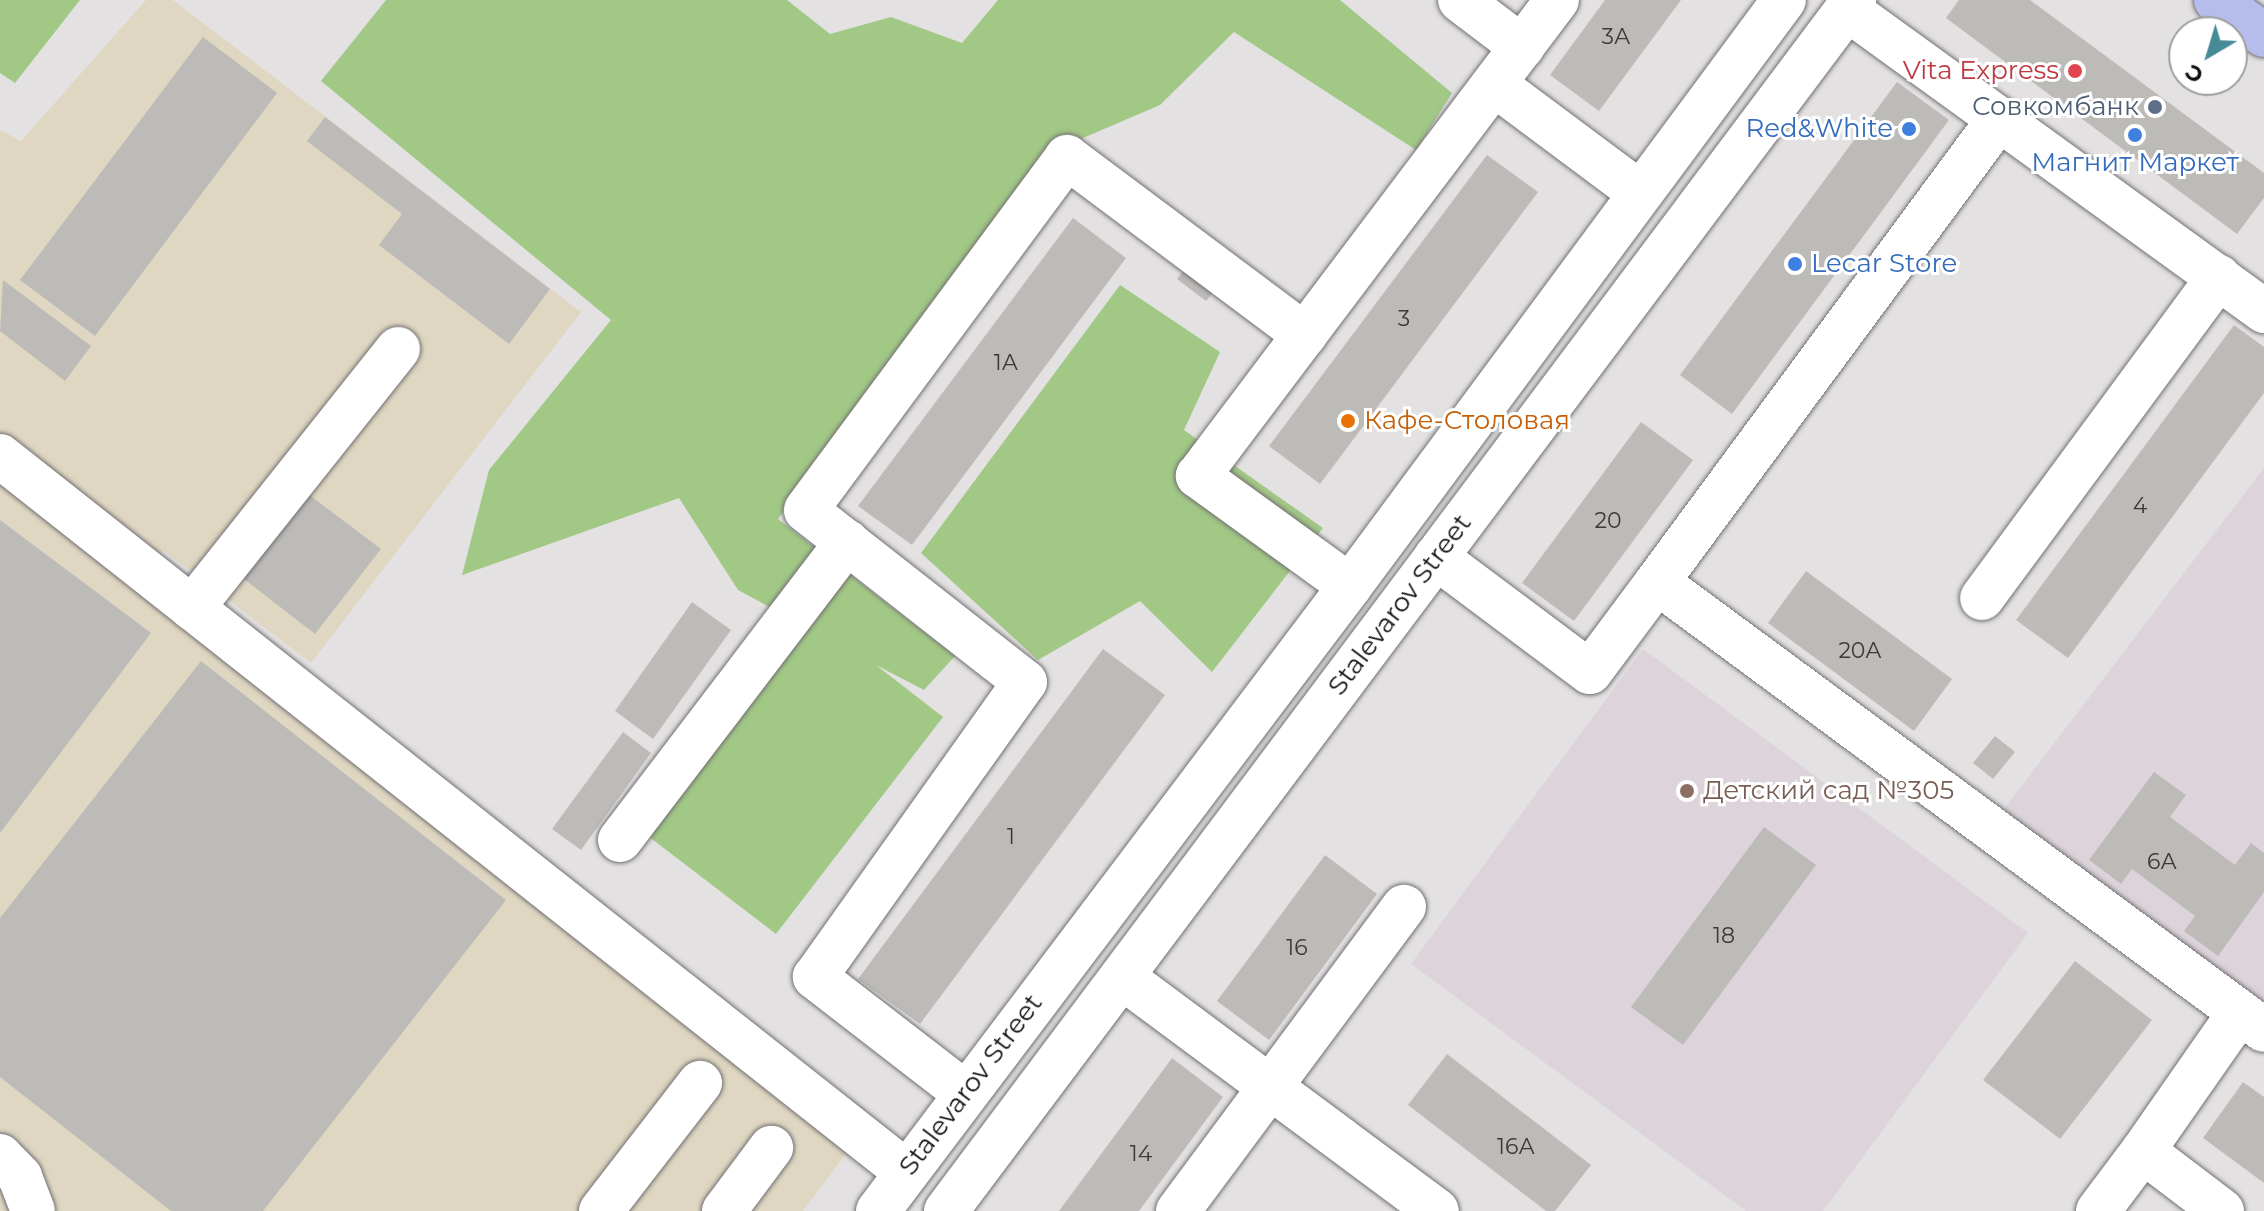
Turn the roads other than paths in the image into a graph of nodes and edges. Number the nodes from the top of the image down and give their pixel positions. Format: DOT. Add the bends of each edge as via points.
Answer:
graph roads {
  1 [pos="1460,0"];
  2 [pos="1557,0"];
  3 [pos="1784,0"];
  4 [pos="2216,0"];
  5 [pos="1850,5"];
  6 [pos="2264,35"];
  7 [pos="1522,47"];
  8 [pos="1494,84"];
  9 [pos="1999,119"];
  10 [pos="1639,192"];
  11 [pos="2219,277"];
  12 [pos="2264,311"];
  13 [pos="1305,335"];
  14 [pos="398,349"];
  15 [pos="0,456"];
  16 [pos="847,542"];
  17 [pos="1436,557"];
  18 [pos="1657,582"];
  19 [pos="1350,586"];
  20 [pos="1982,598"];
  21 [pos="192,608"];
  22 [pos="620,840"];
  23 [pos="1404,907"];
  24 [pos="1122,977"];
  25 [pos="2252,1021"];
  26 [pos="700,1083"];
  27 [pos="1271,1088"];
  28 [pos="965,1093"];
  29 [pos="771,1148"];
  30 [pos="2143,1151"];
  31 [pos="0,1156"];
  32 [pos="905,1171"];
  33 [pos="33,1211"];
  34 [pos="601,1211"];
  35 [pos="724,1211"];
  36 [pos="878,1211"];
  37 [pos="946,1211"];
  38 [pos="1178,1211"];
  39 [pos="1437,1211"];
  40 [pos="2098,1211"];
  41 [pos="2222,1211"];
  1 -- 7 [label="street"];
  2 -- 7 [label="street"];
  3 -- 10 [label="street, Stalevarov Street"];
  4 -- 6 [label="main road"];
  5 -- 9 [label="street"];
  5 -- 17 [label="street, Stalevarov Street"];
  7 -- 8 [label="street"];
  8 -- 10 [label="street"];
  8 -- 13 [label="street"];
  9 -- 11 [label="street"];
  9 -- 18 [label="street"];
  10 -- 19 [label="street, Stalevarov Street"];
  11 -- 12 [label="street"];
  11 -- 20 [label="street"];
  13 -- 16 [label="street" via="1067,157 806,510"];
  13 -- 19 [label="street" via="1198,476"];
  14 -- 21 [label="street"];
  15 -- 21 [label="street"];
  16 -- 22 [label="street"];
  16 -- 28 [label="street" via="1025,682 815,977"];
  17 -- 18 [label="street" via="1590,672"];
  17 -- 24 [label="street, Stalevarov Street"];
  18 -- 25 [label="street"];
  19 -- 28 [label="street, Stalevarov Street"];
  21 -- 32 [label="street"];
  23 -- 27 [label="street"];
  24 -- 27 [label="street"];
  24 -- 37 [label="street, Stalevarov Street"];
  25 -- 30 [label="street"];
  26 -- 34 [label="street"];
  27 -- 38 [label="street"];
  27 -- 39 [label="street"];
  28 -- 32 [label="street, Stalevarov Street"];
  29 -- 35 [label="street"];
  30 -- 40 [label="street"];
  30 -- 41 [label="street"];
  31 -- 33 [label="street" via="20,1177"];
  32 -- 36 [label="street, Stalevarov Street"];
}
